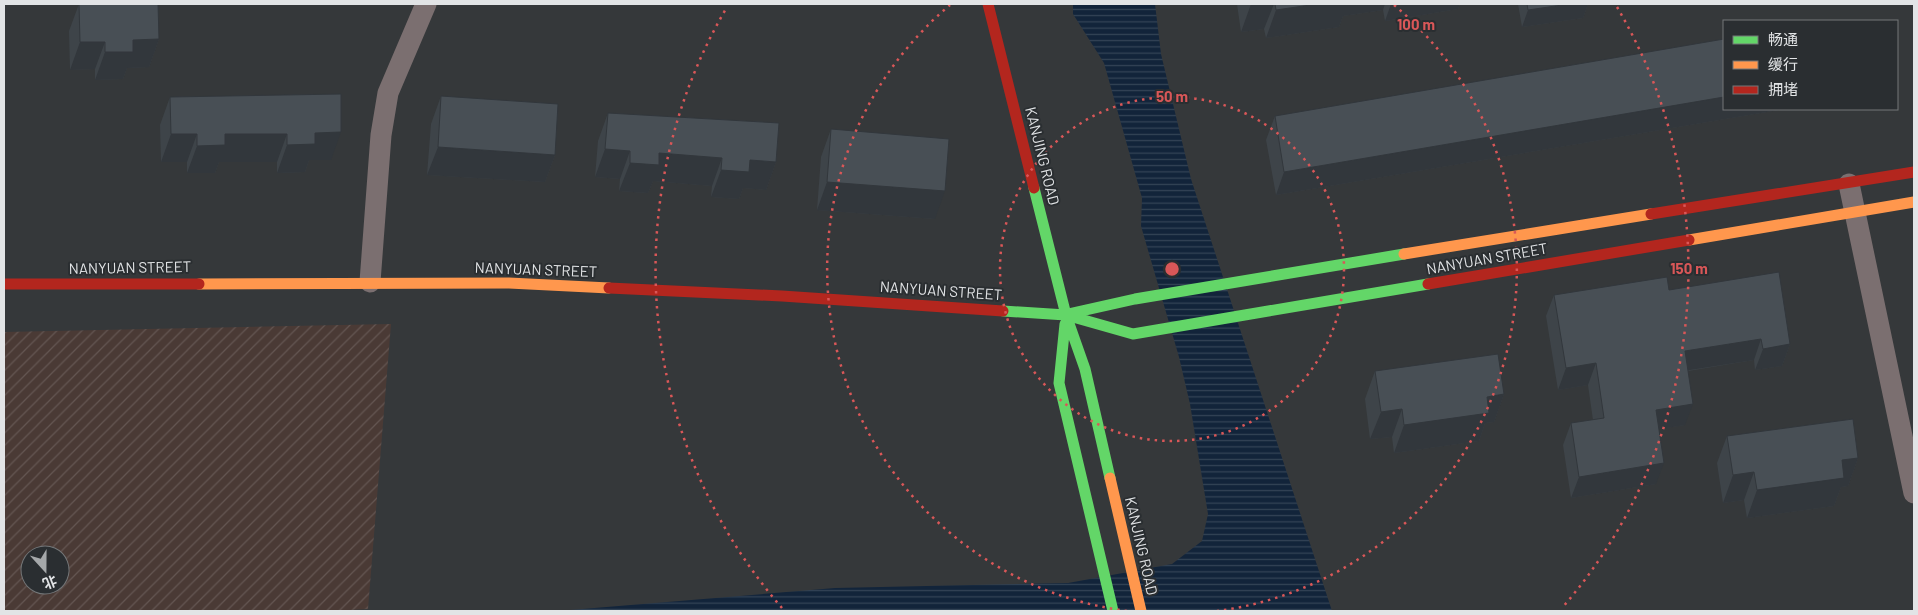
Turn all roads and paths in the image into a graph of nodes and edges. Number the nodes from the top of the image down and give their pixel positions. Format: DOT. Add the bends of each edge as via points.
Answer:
graph roads {
  1 [pos="426,4"];
  2 [pos="988,4"];
  3 [pos="1914,172"];
  4 [pos="1849,184"];
  5 [pos="1914,202"];
  6 [pos="1854,212"];
  7 [pos="370,282"];
  8 [pos="4,284"];
  9 [pos="1066,315"];
  10 [pos="1914,493"];
  11 [pos="1114,611"];
  12 [pos="1141,611"];
  1 -- 7 [label="street" via="388,93 381,135"];
  2 -- 9 [label="street, KANJING ROAD"];
  3 -- 4 [label="street, NANYUAN STREET"];
  4 -- 6 [label="street"];
  4 -- 9 [label="street, NANYUAN STREET" via="1236,282 1135,299"];
  5 -- 6 [label="street, NANYUAN STREET"];
  6 -- 9 [label="street, NANYUAN STREET" via="1141,333 1133,334"];
  6 -- 10 [label="street"];
  7 -- 8 [label="street, NANYUAN STREET"];
  7 -- 9 [label="street, NANYUAN STREET" via="509,283 782,296"];
  9 -- 11 [label="street, KANJING ROAD" via="1059,383"];
  9 -- 12 [label="street, KANJING ROAD" via="1085,369"];
}
